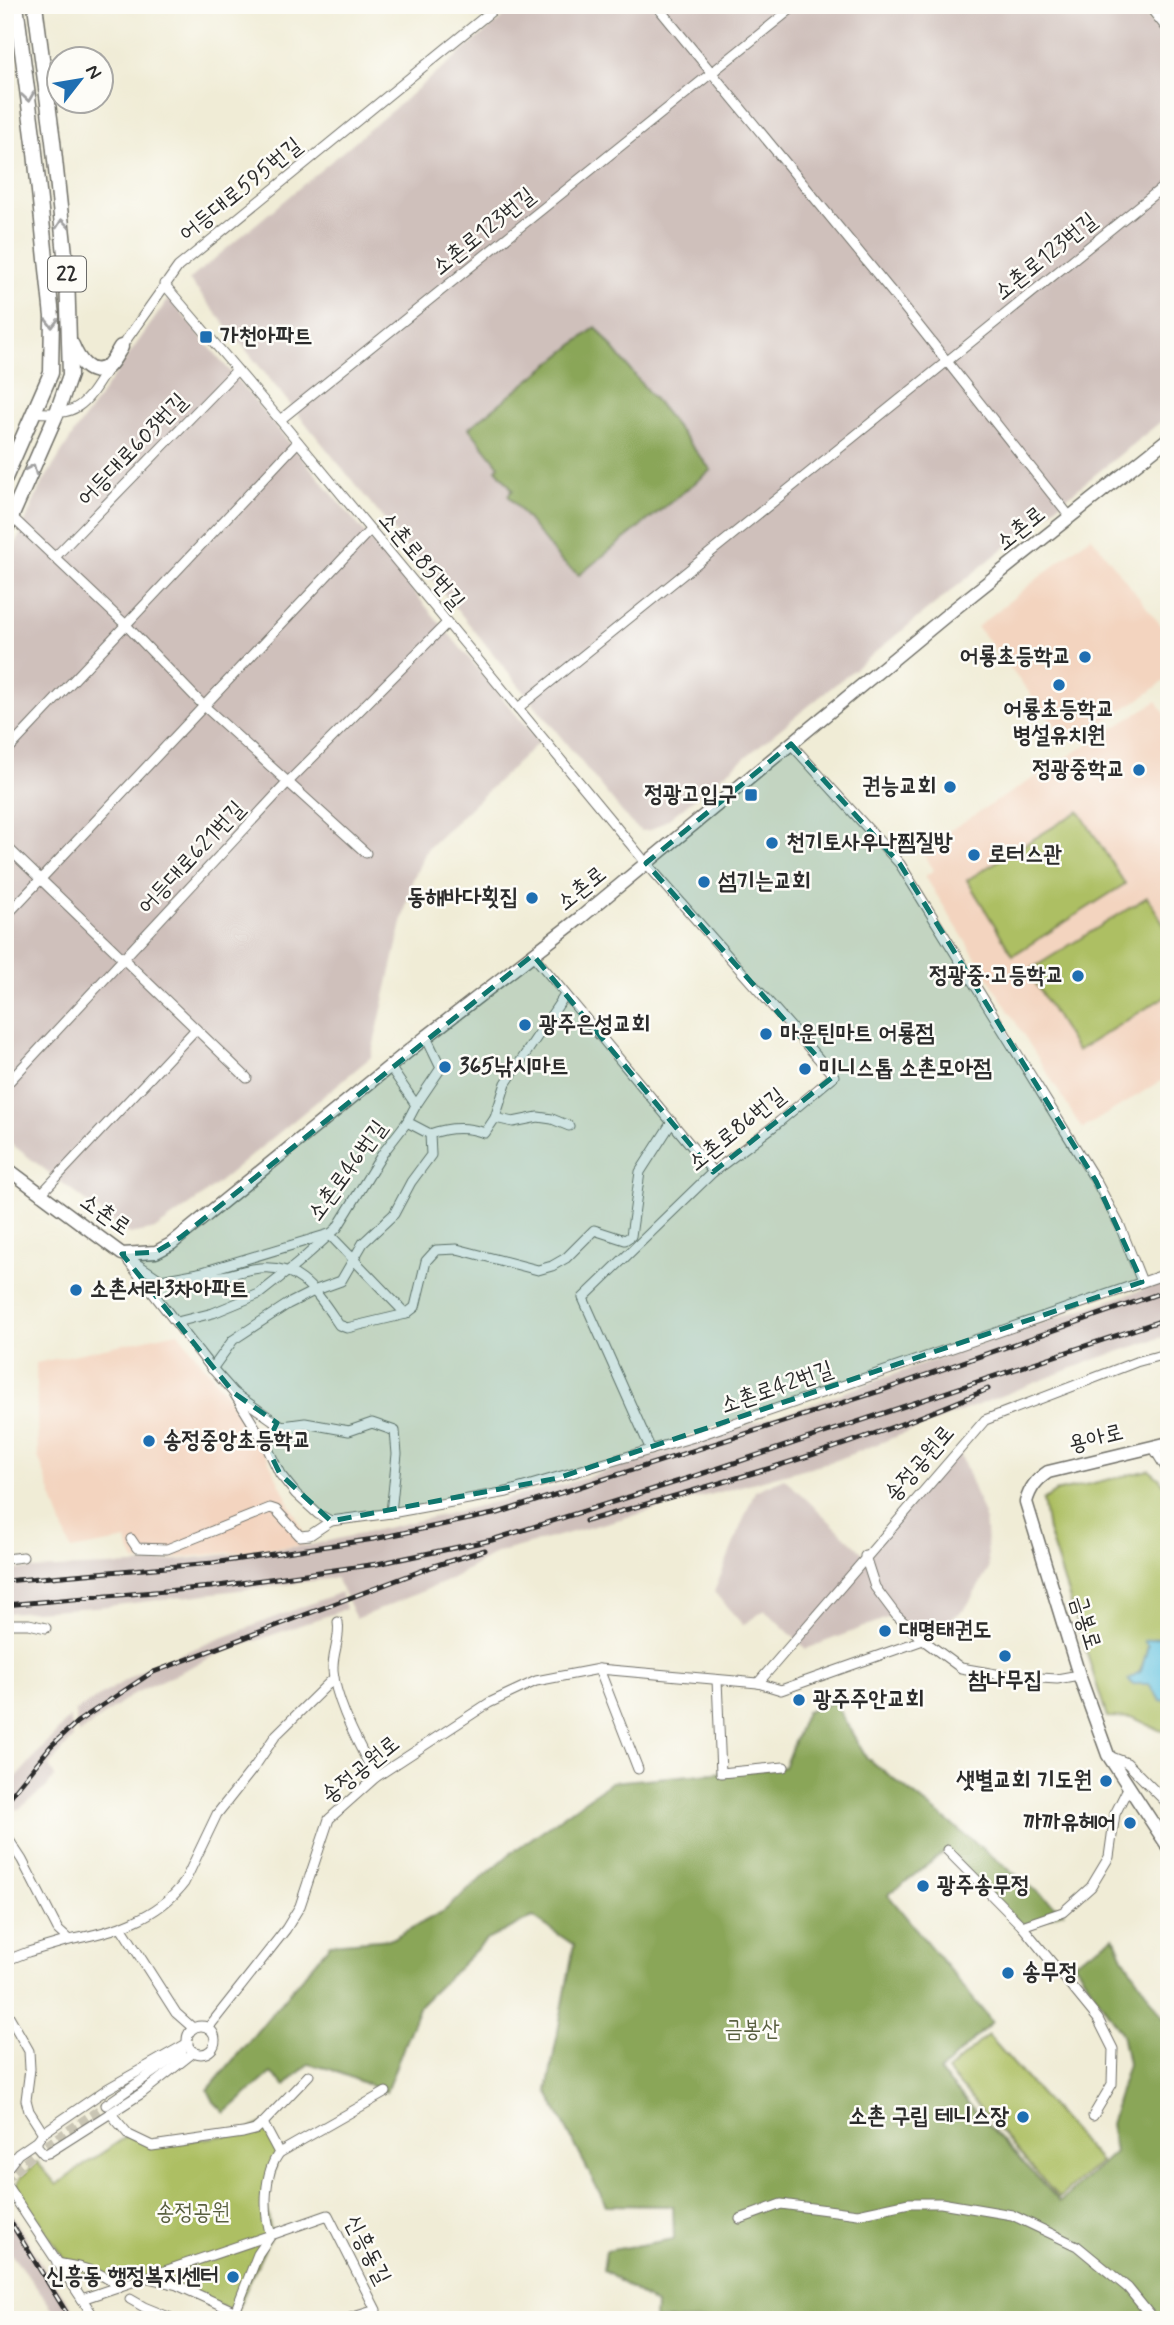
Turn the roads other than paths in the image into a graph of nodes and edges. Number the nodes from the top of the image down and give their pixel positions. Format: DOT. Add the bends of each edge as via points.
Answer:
graph roads {
  1 [pos="16,5"];
  2 [pos="35,5"];
  3 [pos="499,5"];
  4 [pos="656,5"];
  5 [pos="796,5"];
  6 [pos="1148,5"];
  7 [pos="1169,31"];
  8 [pos="712,75"];
  9 [pos="1169,182"];
  10 [pos="164,284"];
  11 [pos="70,341"];
  12 [pos="121,348"];
  13 [pos="947,361"];
  14 [pos="237,370"];
  15 [pos="33,412"];
  16 [pos="56,415"];
  17 [pos="280,420"];
  18 [pos="1169,438"];
  19 [pos="298,442"];
  20 [pos="9,458"];
  21 [pos="5,478"];
  22 [pos="12,516"];
  23 [pos="1070,517"];
  24 [pos="370,530"];
  25 [pos="5,531"];
  26 [pos="55,556"];
  27 [pos="447,622"];
  28 [pos="126,625"];
  29 [pos="203,705"];
  30 [pos="518,708"];
  31 [pos="791,744"];
  32 [pos="5,752"];
  33 [pos="288,782"];
  34 [pos="5,845"];
  35 [pos="366,853"];
  36 [pos="646,863"];
  37 [pos="42,880"];
  38 [pos="5,917"];
  39 [pos="533,955"];
  40 [pos="124,960"];
  41 [pos="565,995"];
  42 [pos="196,1029"];
  43 [pos="426,1037"];
  44 [pos="390,1067"];
  45 [pos="247,1078"];
  46 [pos="5,1086"];
  47 [pos="416,1105"];
  48 [pos="495,1118"];
  49 [pos="407,1122"];
  50 [pos="672,1122"];
  51 [pos="569,1126"];
  52 [pos="430,1134"];
  53 [pos="5,1167"];
  54 [pos="713,1172"];
  55 [pos="40,1195"];
  56 [pos="328,1234"];
  57 [pos="122,1254"];
  58 [pos="354,1261"];
  59 [pos="289,1271"];
  60 [pos="199,1273"];
  61 [pos="1169,1273"];
  62 [pos="1142,1282"];
  63 [pos="316,1290"];
  64 [pos="406,1314"];
  65 [pos="177,1322"];
  66 [pos="1169,1353"];
  67 [pos="212,1369"];
  68 [pos="234,1393"];
  69 [pos="277,1423"];
  70 [pos="1169,1443"];
  71 [pos="266,1445"];
  72 [pos="1153,1447"];
  73 [pos="651,1450"];
  74 [pos="1048,1472"];
  75 [pos="1169,1473"];
  76 [pos="391,1513"];
  77 [pos="331,1521"];
  78 [pos="131,1539"];
  79 [pos="866,1556"];
  80 [pos="23,1557"];
  81 [pos="5,1559"];
  82 [pos="338,1622"];
  83 [pos="5,1624"];
  84 [pos="46,1628"];
  85 [pos="923,1640"];
  86 [pos="599,1669"];
  87 [pos="1079,1675"];
  88 [pos="334,1678"];
  89 [pos="717,1680"];
  90 [pos="758,1683"];
  91 [pos="1108,1755"];
  92 [pos="784,1768"];
  93 [pos="638,1769"];
  94 [pos="376,1777"];
  95 [pos="1129,1786"];
  96 [pos="1169,1805"];
  97 [pos="5,1834"];
  98 [pos="1169,1848"];
  99 [pos="947,1850"];
  100 [pos="1022,1926"];
  101 [pos="121,1927"];
  102 [pos="69,1940"];
  103 [pos="5,1961"];
  104 [pos="5,2009"];
  105 [pos="193,2028"];
  106 [pos="208,2028"];
  107 [pos="190,2047"];
  108 [pos="309,2075"];
  109 [pos="386,2092"];
  110 [pos="109,2109"];
  111 [pos="1093,2116"];
  112 [pos="263,2123"];
  113 [pos="43,2133"];
  114 [pos="37,2141"];
  115 [pos="279,2153"];
  116 [pos="5,2171"];
  117 [pos="5,2183"];
  118 [pos="740,2219"];
  119 [pos="271,2235"];
  120 [pos="57,2263"];
  121 [pos="147,2278"];
  122 [pos="119,2287"];
  123 [pos="82,2299"];
  124 [pos="130,2299"];
  125 [pos="234,2316"];
  126 [pos="96,2320"];
  127 [pos="176,2320"];
  128 [pos="344,2320"];
  129 [pos="1154,2320"];
  1 -- 15 [label="main road, 22, one-way" via="52,317 51,373"];
  11 -- 2 [label="main road, 22, one-way" via="67,272"];
  3 -- 10 [label="street, 어등대로595번길" via="201,247"];
  4 -- 8 [label="street"];
  5 -- 8 [label="street, 소촌로123번길"];
  6 -- 7 [label="street"];
  8 -- 13 [label="street"];
  8 -- 17 [label="street, 소촌로123번길"];
  9 -- 13 [label="street, 소촌로123번길"];
  10 -- 12 [label="street, 어등대로595번길"];
  10 -- 14 [label="street, 소촌로85번길"];
  11 -- 12 [label="main road" via="85,367 96,370 107,366"];
  11 -- 16 [label="main road, 22" via="70,375"];
  12 -- 16 [label="street, 어등대로595번길" via="92,394 70,412"];
  13 -- 23 [label="street"];
  13 -- 30 [label="street, 소촌로123번길"];
  14 -- 17 [label="street, 소촌로85번길"];
  14 -- 26 [label="street, 어등대로603번길"];
  15 -- 16 [label="street"];
  15 -- 20 [label="main road, 22"];
  22 -- 16 [label="main road, 22, one-way"];
  17 -- 19 [label="street, 소촌로85번길"];
  18 -- 23 [label="street, 소촌로"];
  19 -- 24 [label="street, 소촌로85번길"];
  19 -- 28 [label="street"];
  20 -- 21 [label="main road, 22"];
  22 -- 25 [label="main road, 22"];
  22 -- 26 [label="street"];
  23 -- 31 [label="street, 소촌로"];
  24 -- 27 [label="street, 소촌로85번길"];
  24 -- 29 [label="street"];
  26 -- 28 [label="street"];
  27 -- 30 [label="street, 소촌로85번길"];
  27 -- 33 [label="street"];
  28 -- 29 [label="street"];
  28 -- 32 [label="street"];
  29 -- 33 [label="street"];
  29 -- 37 [label="street"];
  30 -- 36 [label="street, 소촌로85번길"];
  31 -- 36 [label="street, 소촌로"];
  31 -- 62 [label="street" via="900,864 1096,1181"];
  33 -- 35 [label="street"];
  33 -- 40 [label="street, 어등대로621번길"];
  34 -- 37 [label="street"];
  36 -- 39 [label="street, 소촌로"];
  36 -- 54 [label="street, 소촌로86번길" via="834,1076"];
  37 -- 38 [label="street"];
  37 -- 40 [label="street"];
  39 -- 41 [label="street"];
  39 -- 43 [label="street, 소촌로"];
  40 -- 42 [label="street"];
  40 -- 46 [label="street"];
  41 -- 48 [label="street" via="506,1083"];
  41 -- 50 [label="street"];
  42 -- 45 [label="street"];
  42 -- 55 [label="street"];
  43 -- 44 [label="street, 소촌로"];
  43 -- 47 [label="street, 소촌로46번길" via="441,1068"];
  44 -- 47 [label="street"];
  44 -- 57 [label="street, 소촌로" via="181,1237 156,1252"];
  47 -- 49 [label="street, 소촌로46번길"];
  48 -- 51 [label="street" via="513,1122 538,1117"];
  48 -- 52 [label="street" via="485,1133 447,1128"];
  49 -- 52 [label="street"];
  49 -- 56 [label="street, 소촌로46번길" via="337,1228"];
  50 -- 54 [label="street"];
  50 -- 64 [label="street" via="640,1172 631,1236 625,1240 594,1230 566,1258 538,1270 457,1250 436,1250 426,1261 415,1307"];
  52 -- 58 [label="street" via="431,1155 394,1214 363,1243"];
  53 -- 55 [label="street, 소촌로"];
  54 -- 73 [label="street, 소촌로86번길" via="583,1298"];
  55 -- 57 [label="street, 소촌로"];
  56 -- 58 [label="street"];
  56 -- 59 [label="street, 소촌로46번길"];
  56 -- 60 [label="street"];
  57 -- 60 [label="street" via="161,1280"];
  57 -- 65 [label="street"];
  58 -- 63 [label="street" via="341,1281"];
  58 -- 64 [label="street"];
  59 -- 60 [label="street" via="255,1268 223,1278"];
  59 -- 63 [label="street"];
  59 -- 65 [label="street" via="259,1294"];
  61 -- 62 [label="street, 소촌로42번길"];
  62 -- 73 [label="street, 소촌로42번길"];
  63 -- 64 [label="street" via="339,1325 347,1328"];
  63 -- 67 [label="street" via="233,1340"];
  65 -- 67 [label="street"];
  66 -- 79 [label="street, 송정공원로" via="985,1420"];
  67 -- 68 [label="street"];
  68 -- 69 [label="street"];
  68 -- 71 [label="street"];
  69 -- 71 [label="street"];
  69 -- 76 [label="street" via="349,1431 372,1423 395,1431"];
  70 -- 72 [label="street, 용아로"];
  71 -- 77 [label="street" via="296,1494"];
  72 -- 74 [label="street, 용아로"];
  72 -- 75 [label="street, 용아로"];
  73 -- 76 [label="street, 소촌로42번길" via="507,1492"];
  74 -- 87 [label="street, 금봉로" via="1030,1490 1026,1502"];
  76 -- 77 [label="street, 소촌로42번길"];
  77 -- 78 [label="street, 소촌로42번길" via="300,1536 270,1508 167,1549 137,1548"];
  79 -- 85 [label="street" via="875,1587"];
  79 -- 90 [label="street, 송정공원로"];
  80 -- 81 [label="street"];
  82 -- 88 [label="street"];
  83 -- 84 [label="street"];
  85 -- 87 [label="street" via="961,1668 1057,1679"];
  85 -- 90 [label="street, 송정공원로" via="781,1690"];
  86 -- 89 [label="street, 송정공원로"];
  86 -- 93 [label="street"];
  86 -- 94 [label="street, 송정공원로" via="536,1681 509,1693"];
  87 -- 91 [label="street, 금봉로"];
  88 -- 94 [label="street"];
  88 -- 101 [label="street" via="276,1735 217,1814 177,1892 162,1906"];
  89 -- 90 [label="street, 송정공원로"];
  89 -- 92 [label="street" via="721,1773"];
  91 -- 95 [label="street, 금봉로"];
  91 -- 96 [label="street" via="1128,1763"];
  94 -- 106 [label="street, 송정공원로" via="329,1819 300,1906"];
  95 -- 98 [label="street, 금봉로"];
  95 -- 100 [label="street" via="1115,1814 1109,1857 1091,1887 1063,1912"];
  97 -- 102 [label="street" via="58,1930"];
  99 -- 100 [label="street"];
  100 -- 111 [label="street" via="1098,2019 1113,2049 1112,2084"];
  101 -- 102 [label="street"];
  101 -- 105 [label="street" via="176,2012"];
  102 -- 103 [label="street"];
  104 -- 113 [label="street" via="29,2051 26,2100"];
  105 -- 106 [label="street"];
  105 -- 107 [label="street" via="188,2036"];
  106 -- 107 [label="street" via="213,2046 203,2054"];
  107 -- 110 [label="street" via="142,2093"];
  107 -- 113 [label="street" via="107,2089"];
  108 -- 112 [label="street"];
  109 -- 115 [label="street"];
  110 -- 112 [label="street" via="129,2135 152,2146 243,2133"];
  110 -- 114 [label="street" via="48,2153 44,2154"];
  112 -- 115 [label="street"];
  113 -- 114 [label="street"];
  114 -- 116 [label="street" via="18,2154"];
  115 -- 119 [label="street" via="272,2162 266,2200"];
  117 -- 120 [label="street"];
  118 -- 129 [label="street" via="781,2204 858,2214 909,2203 941,2203 1012,2215 1077,2246 1128,2288"];
  119 -- 121 [label="street"];
  119 -- 125 [label="street" via="258,2254"];
  119 -- 128 [label="street, 신흥동길" via="328,2215 376,2310"];
  120 -- 122 [label="street" via="107,2276"];
  120 -- 123 [label="street"];
  121 -- 122 [label="street"];
  121 -- 125 [label="street" via="177,2285"];
  122 -- 123 [label="street"];
  123 -- 126 [label="street"];
  124 -- 127 [label="street"];
}
